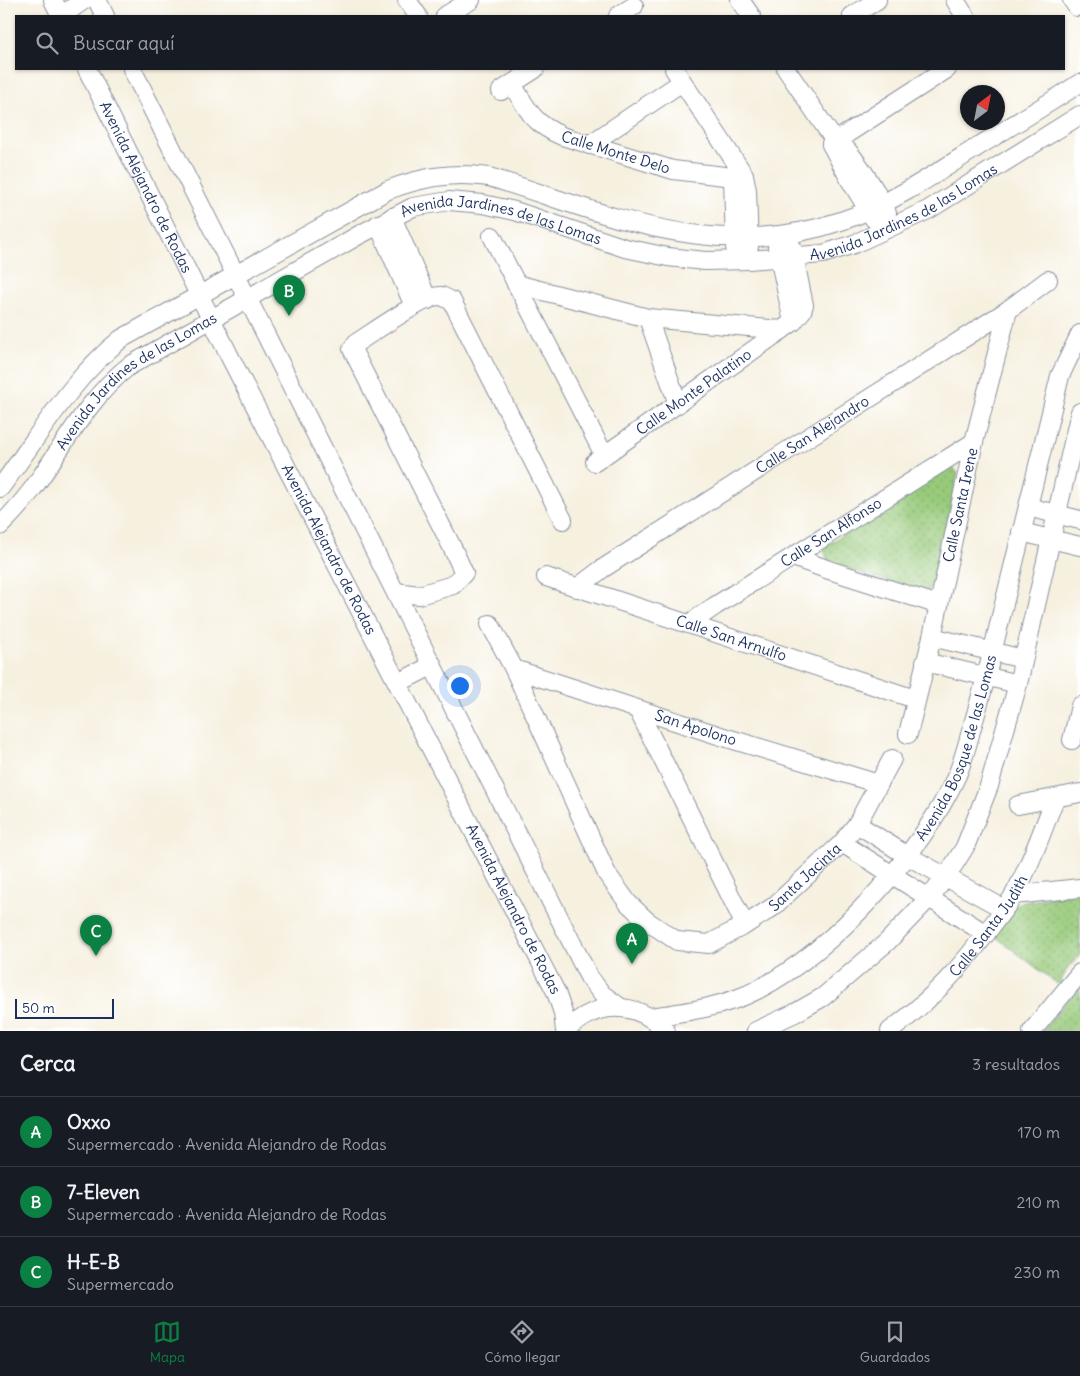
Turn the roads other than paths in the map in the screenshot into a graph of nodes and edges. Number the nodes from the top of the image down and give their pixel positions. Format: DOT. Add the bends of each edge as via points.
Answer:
graph roads {
  1 [pos="52,0"];
  2 [pos="84,0"];
  3 [pos="97,0"];
  4 [pos="407,0"];
  5 [pos="472,0"];
  6 [pos="740,0"];
  7 [pos="877,0"];
  8 [pos="955,0"];
  9 [pos="635,7"];
  10 [pos="60,15"];
  11 [pos="62,15"];
  12 [pos="104,15"];
  13 [pos="417,15"];
  14 [pos="448,15"];
  15 [pos="620,15"];
  16 [pos="749,15"];
  17 [pos="854,15"];
  18 [pos="965,15"];
  19 [pos="88,70"];
  20 [pos="133,70"];
  21 [pos="533,70"];
  22 [pos="787,70"];
  23 [pos="945,70"];
  24 [pos="678,75"];
  25 [pos="1080,83"];
  26 [pos="1052,101"];
  27 [pos="1073,120"];
  28 [pos="1018,122"];
  29 [pos="833,139"];
  30 [pos="589,145"];
  31 [pos="1031,146"];
  32 [pos="738,173"];
  33 [pos="488,177"];
  34 [pos="483,204"];
  35 [pos="875,206"];
  36 [pos="385,221"];
  37 [pos="888,229"];
  38 [pos="782,235"];
  39 [pos="492,236"];
  40 [pos="742,236"];
  41 [pos="787,258"];
  42 [pos="742,261"];
  43 [pos="237,274"];
  44 [pos="1048,280"];
  45 [pos="516,284"];
  46 [pos="200,295"];
  47 [pos="248,298"];
  48 [pos="421,303"];
  49 [pos="1008,310"];
  50 [pos="648,318"];
  51 [pos="211,319"];
  52 [pos="788,326"];
  53 [pos="1080,334"];
  54 [pos="678,404"];
  55 [pos="1080,412"];
  56 [pos="974,442"];
  57 [pos="0,488"];
  58 [pos="1028,507"];
  59 [pos="1057,514"];
  60 [pos="563,520"];
  61 [pos="1080,520"];
  62 [pos="0,526"];
  63 [pos="1021,532"];
  64 [pos="1051,539"];
  65 [pos="1080,546"];
  66 [pos="793,557"];
  67 [pos="546,577"];
  68 [pos="577,588"];
  69 [pos="396,592"];
  70 [pos="939,605"];
  71 [pos="490,624"];
  72 [pos="689,624"];
  73 [pos="932,637"];
  74 [pos="993,652"];
  75 [pos="1023,659"];
  76 [pos="926,662"];
  77 [pos="433,666"];
  78 [pos="514,669"];
  79 [pos="987,676"];
  80 [pos="398,683"];
  81 [pos="1018,684"];
  82 [pos="915,700"];
  83 [pos="1080,706"];
  84 [pos="638,710"];
  85 [pos="908,734"];
  86 [pos="1072,740"];
  87 [pos="892,759"];
  88 [pos="879,784"];
  89 [pos="1080,793"];
  90 [pos="1054,798"];
  91 [pos="1018,805"];
  92 [pos="857,824"];
  93 [pos="842,844"];
  94 [pos="906,855"];
  95 [pos="890,875"];
  96 [pos="946,877"];
  97 [pos="1080,888"];
  98 [pos="1014,894"];
  99 [pos="929,898"];
  100 [pos="1004,909"];
  101 [pos="745,925"];
  102 [pos="986,934"];
  103 [pos="1080,973"];
  104 [pos="621,1008"];
  105 [pos="650,1017"];
  106 [pos="565,1031"];
  107 [pos="666,1031"];
  108 [pos="756,1031"];
  109 [pos="890,1031"];
  110 [pos="1032,1031"];
  1 -- 10 [label="street"];
  2 -- 11 [label="street"];
  3 -- 12 [label="street"];
  4 -- 13 [label="street"];
  5 -- 14 [label="street"];
  6 -- 16 [label="street"];
  7 -- 17 [label="street"];
  8 -- 18 [label="street"];
  9 -- 15 [label="street"];
  19 -- 46 [label="street, Avenida Alejandro de Rodas"];
  20 -- 43 [label="street"];
  21 -- 30 [label="street, Calle Monte Delo" via="506,88 542,126"];
  22 -- 29 [label="street"];
  23 -- 29 [label="street"];
  24 -- 30 [label="street"];
  24 -- 32 [label="street" via="725,145"];
  25 -- 26 [label="street, Avenida Jardines de las Lomas"];
  26 -- 27 [label="street"];
  26 -- 28 [label="street, Avenida Jardines de las Lomas"];
  27 -- 31 [label="street, Avenida Jardines de las Lomas"];
  28 -- 31 [label="street"];
  28 -- 35 [label="street, Avenida Jardines de las Lomas" via="929,178"];
  29 -- 35 [label="street" via="850,180"];
  30 -- 32 [label="street, Calle Monte Delo" via="673,170"];
  31 -- 37 [label="street, Avenida Jardines de las Lomas" via="928,210"];
  32 -- 40 [label="street"];
  33 -- 34 [label="street"];
  33 -- 40 [label="street, Avenida Jardines de las Lomas" via="656,228 694,235"];
  33 -- 43 [label="street, Avenida Jardines de las Lomas" via="429,177 388,190"];
  34 -- 36 [label="street, Avenida Jardines de las Lomas" via="450,201 429,204 413,207"];
  34 -- 42 [label="street, Avenida Jardines de las Lomas" via="515,211 625,248 668,257"];
  35 -- 37 [label="street"];
  35 -- 38 [label="street, Avenida Jardines de las Lomas" via="843,221"];
  36 -- 47 [label="street, Avenida Jardines de las Lomas"];
  36 -- 48 [label="street"];
  37 -- 41 [label="street, Avenida Jardines de las Lomas" via="823,254"];
  38 -- 40 [label="street, Avenida Jardines de las Lomas"];
  38 -- 41 [label="street"];
  39 -- 45 [label="street"];
  40 -- 42 [label="street"];
  41 -- 42 [label="street, Avenida Jardines de las Lomas"];
  41 -- 52 [label="street"];
  43 -- 46 [label="street, Avenida Jardines de las Lomas"];
  43 -- 47 [label="street"];
  44 -- 49 [label="street, Calle San Alejandro"];
  45 -- 50 [label="street"];
  45 -- 54 [label="street, Calle Monte Palatino" via="599,458"];
  46 -- 51 [label="street, Avenida Alejandro de Rodas"];
  46 -- 57 [label="street, Avenida Jardines de las Lomas" via="122,339 90,366"];
  47 -- 51 [label="street, Avenida Jardines de las Lomas"];
  47 -- 69 [label="street"];
  48 -- 60 [label="street" via="441,296 452,301"];
  48 -- 69 [label="street" via="352,349 464,573 453,586 419,595"];
  49 -- 56 [label="street, Calle Santa Irene"];
  49 -- 68 [label="street, Calle San Alejandro"];
  50 -- 52 [label="street"];
  50 -- 54 [label="street"];
  51 -- 62 [label="street, Avenida Jardines de las Lomas" via="143,357 115,377 94,400 30,492"];
  51 -- 80 [label="street, Avenida Alejandro de Rodas"];
  52 -- 54 [label="street, Calle Monte Palatino"];
  53 -- 58 [label="street, Avenida Bosque de las Lomas" via="1060,376"];
  55 -- 59 [label="street"];
  56 -- 66 [label="street, Calle San Alfonso"];
  56 -- 70 [label="street, Calle Santa Irene"];
  58 -- 59 [label="street"];
  58 -- 63 [label="street, Avenida Bosque de las Lomas"];
  59 -- 61 [label="street"];
  59 -- 64 [label="street"];
  63 -- 64 [label="street"];
  63 -- 74 [label="street, Avenida Bosque de las Lomas"];
  64 -- 65 [label="street"];
  64 -- 75 [label="street"];
  66 -- 70 [label="street"];
  66 -- 72 [label="street, Calle San Alfonso"];
  67 -- 68 [label="street, Calle San Arnulfo"];
  68 -- 72 [label="street, Calle San Arnulfo"];
  69 -- 77 [label="street"];
  70 -- 73 [label="street, Calle Santa Irene"];
  71 -- 78 [label="street"];
  72 -- 82 [label="street, Calle San Arnulfo"];
  73 -- 74 [label="street"];
  73 -- 76 [label="street, Calle Santa Irene"];
  74 -- 75 [label="street"];
  74 -- 79 [label="street, Avenida Bosque de las Lomas"];
  75 -- 81 [label="street"];
  76 -- 79 [label="street"];
  76 -- 82 [label="street, Calle Santa Irene"];
  77 -- 80 [label="street"];
  77 -- 104 [label="street" via="589,977 602,994"];
  78 -- 84 [label="street, San Apolono"];
  78 -- 101 [label="street, Santa Jacinta" via="607,874 628,903 647,921 677,941 710,944"];
  79 -- 81 [label="street"];
  79 -- 94 [label="street, Avenida Bosque de las Lomas" via="957,774 927,827"];
  80 -- 106 [label="street, Avenida Alejandro de Rodas" via="556,992"];
  81 -- 96 [label="street" via="980,812 966,847"];
  82 -- 85 [label="street, Calle Santa Irene"];
  83 -- 86 [label="street"];
  84 -- 88 [label="street, San Apolono"];
  84 -- 101 [label="street"];
  87 -- 88 [label="street, Santa Jacinta"];
  88 -- 92 [label="street, Santa Jacinta"];
  89 -- 90 [label="street"];
  90 -- 91 [label="street"];
  90 -- 98 [label="street, Calle Santa Judith" via="1038,844"];
  92 -- 93 [label="street, Santa Jacinta"];
  92 -- 94 [label="street"];
  93 -- 95 [label="street"];
  93 -- 101 [label="street, Santa Jacinta" via="773,907"];
  94 -- 95 [label="street, Avenida Bosque de las Lomas"];
  94 -- 96 [label="street"];
  95 -- 99 [label="street"];
  95 -- 105 [label="street, Avenida Bosque de las Lomas" via="872,898 819,948 756,991 708,1008"];
  96 -- 99 [label="street"];
  96 -- 100 [label="street"];
  97 -- 98 [label="street"];
  98 -- 100 [label="street, Calle Santa Judith"];
  99 -- 102 [label="street"];
  99 -- 108 [label="street" via="887,942 823,997"];
  100 -- 102 [label="street, Calle Santa Judith"];
  102 -- 109 [label="street, Calle Santa Judith" via="946,983"];
  103 -- 110 [label="street"];
  104 -- 105 [label="street"];
  104 -- 106 [label="street" via="596,1011"];
  105 -- 107 [label="street"];
}
